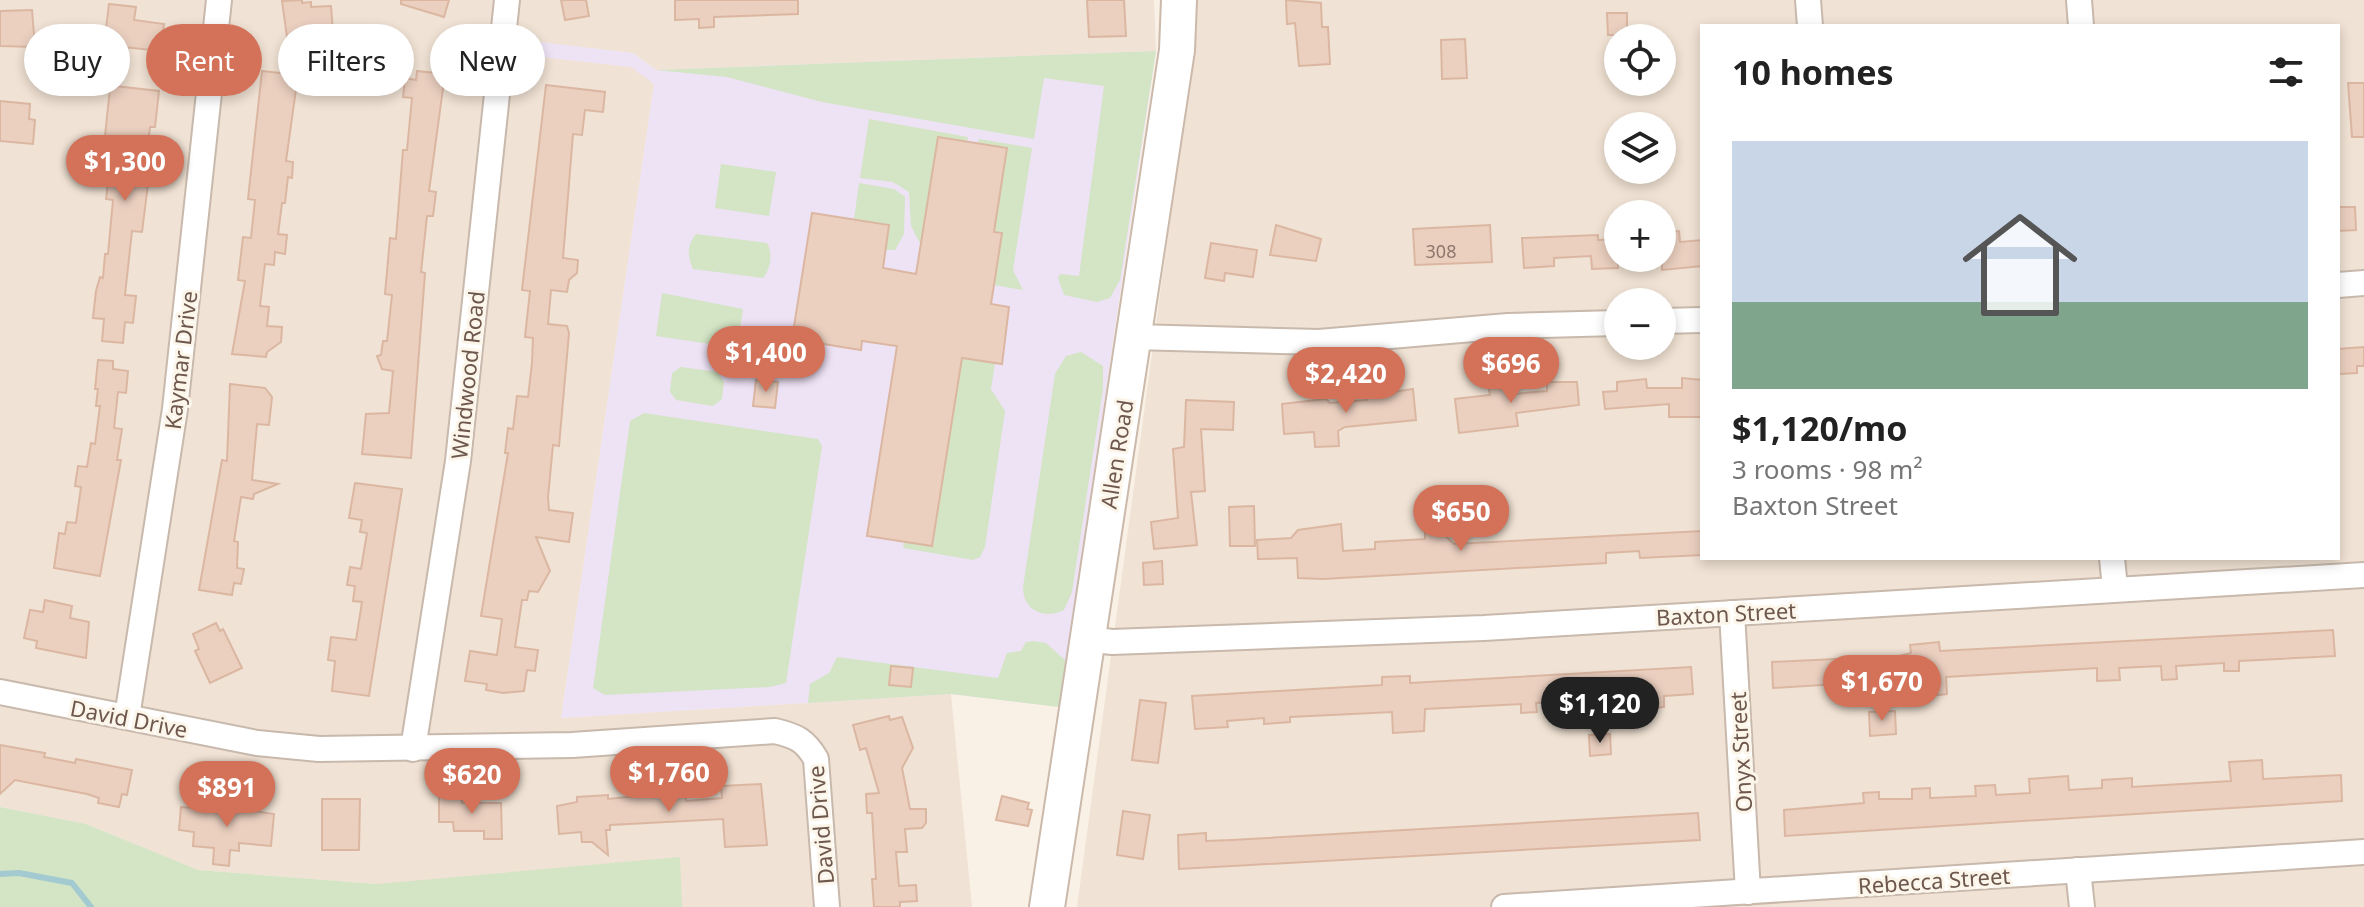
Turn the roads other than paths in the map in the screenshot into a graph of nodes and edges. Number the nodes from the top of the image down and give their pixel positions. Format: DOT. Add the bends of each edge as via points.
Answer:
graph roads {
  1 [pos="219,0"];
  2 [pos="507,0"];
  3 [pos="1179,0"];
  4 [pos="1808,0"];
  5 [pos="2079,0"];
  6 [pos="1810,24"];
  7 [pos="2081,24"];
  8 [pos="2364,283"];
  9 [pos="2340,285"];
  10 [pos="1700,320"];
  11 [pos="1676,321"];
  12 [pos="1604,323"];
  13 [pos="1134,337"];
  14 [pos="2112,560"];
  15 [pos="2364,575"];
  16 [pos="2115,588"];
  17 [pos="1732,613"];
  18 [pos="1087,639"];
  19 [pos="0,692"];
  20 [pos="127,717"];
  21 [pos="413,749"];
  22 [pos="2364,852"];
  23 [pos="2078,870"];
  24 [pos="1748,892"];
  25 [pos="827,907"];
  26 [pos="1047,907"];
  27 [pos="1504,907"];
  28 [pos="2082,907"];
  1 -- 20 [label="street, Kaymar Drive" via="175,409"];
  2 -- 21 [label="street, Windwood Road" via="458,461"];
  3 -- 13 [label="street, Allen Road" via="1177,50"];
  4 -- 6 [label="street"];
  5 -- 7 [label="street"];
  8 -- 9 [label="street"];
  10 -- 11 [label="street"];
  12 -- 13 [label="street" via="1319,342"];
  13 -- 18 [label="street, Allen Road"];
  14 -- 16 [label="street"];
  15 -- 16 [label="street, Baxton Street"];
  16 -- 17 [label="street, Baxton Street"];
  17 -- 18 [label="street, Baxton Street" via="1484,628"];
  17 -- 24 [label="street, Onyx Street"];
  18 -- 26 [label="street, Allen Road"];
  19 -- 20 [label="street, David Drive"];
  20 -- 21 [label="street, David Drive" via="257,743"];
  21 -- 25 [label="street, David Drive" via="775,731 796,736 816,759"];
  22 -- 23 [label="street, Rebecca Street"];
  23 -- 24 [label="street, Rebecca Street"];
  23 -- 28 [label="street"];
  24 -- 27 [label="street, Rebecca Street"];
}
